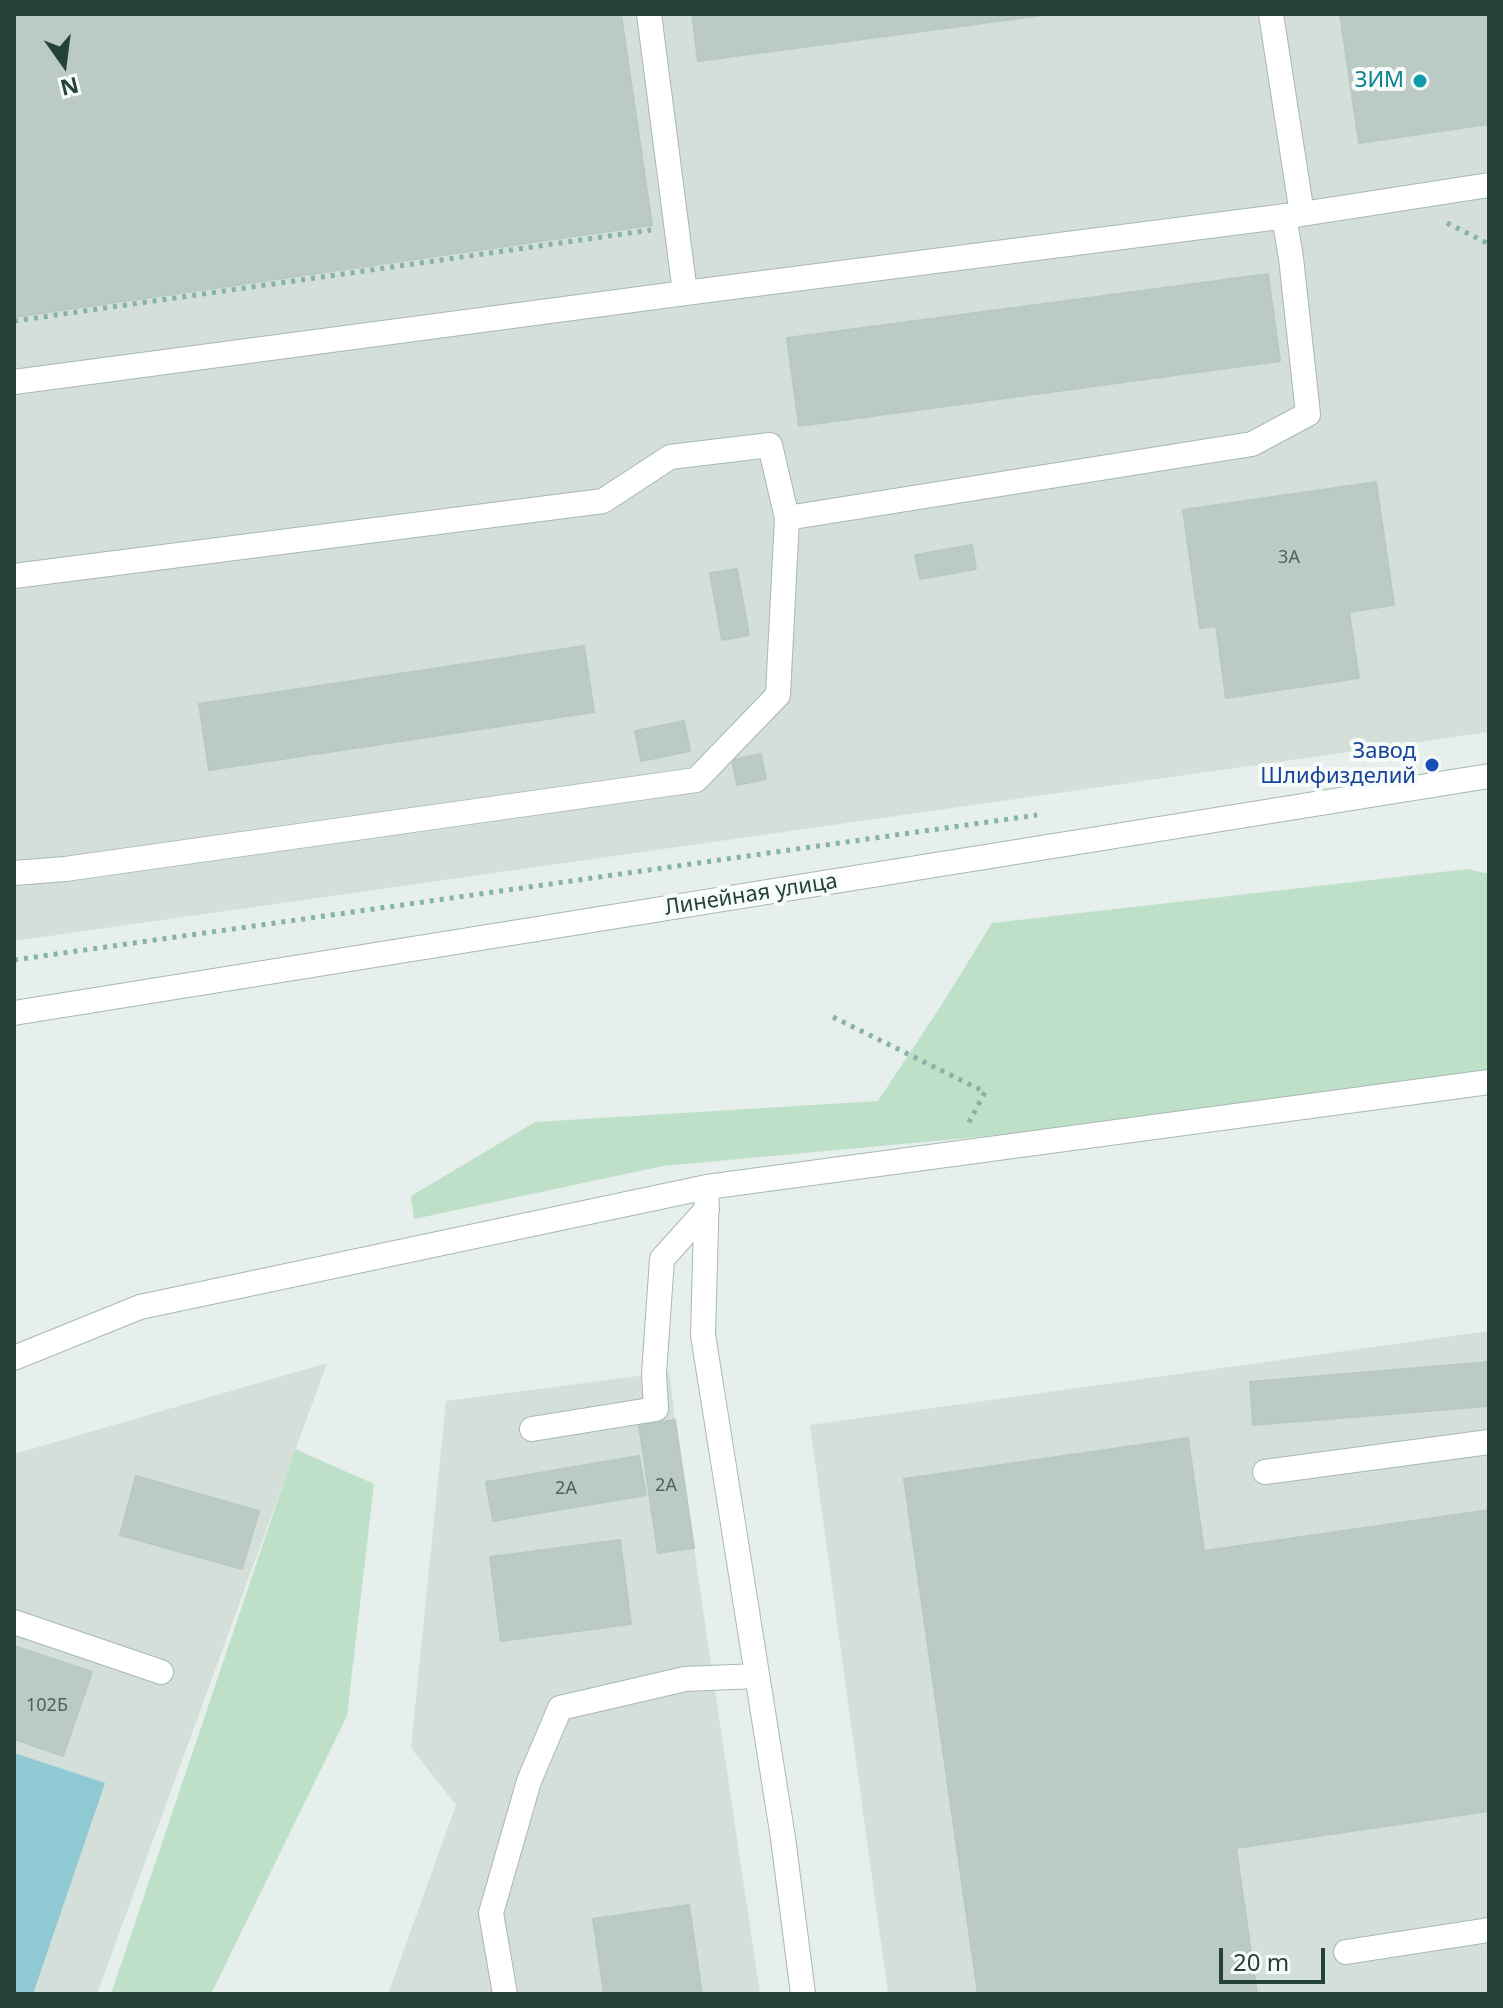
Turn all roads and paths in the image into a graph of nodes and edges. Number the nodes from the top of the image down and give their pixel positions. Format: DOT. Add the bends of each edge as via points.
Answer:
graph roads {
  1 [pos="649,14"];
  2 [pos="1271,14"];
  3 [pos="1489,185"];
  4 [pos="1293,215"];
  5 [pos="677,227"];
  6 [pos="685,293"];
  7 [pos="14,321"];
  8 [pos="14,382"];
  9 [pos="787,518"];
  10 [pos="14,576"];
  11 [pos="1489,776"];
  12 [pos="1045,814"];
  13 [pos="14,873"];
  14 [pos="14,960"];
  15 [pos="14,1013"];
  16 [pos="833,1017"];
  17 [pos="1489,1082"];
  18 [pos="952,1153"];
  19 [pos="707,1198"];
  20 [pos="14,1358"];
  21 [pos="532,1429"];
  22 [pos="1489,1442"];
  23 [pos="1265,1472"];
  24 [pos="14,1622"];
  25 [pos="161,1672"];
  26 [pos="757,1676"];
  27 [pos="1489,1930"];
  28 [pos="1346,1952"];
  29 [pos="505,1994"];
  30 [pos="803,1994"];
  1 -- 5 [label="street"];
  2 -- 4 [label="street"];
  3 -- 4 [label="street"];
  4 -- 6 [label="street"];
  4 -- 9 [label="street" via="1291,258 1308,414 1252,444"];
  5 -- 6 [label="street"];
  5 -- 7 [label="path"];
  6 -- 8 [label="street"];
  9 -- 10 [label="street" via="770,445 670,457 603,501"];
  9 -- 13 [label="street" via="778,695 696,780"];
  11 -- 15 [label="street, Линейная улица"];
  12 -- 14 [label="path"];
  16 -- 18 [label="path" via="985,1092"];
  17 -- 18 [label="street"];
  18 -- 19 [label="street"];
  19 -- 20 [label="street" via="140,1307"];
  19 -- 21 [label="street" via="662,1259 656,1409"];
  19 -- 26 [label="street" via="703,1335"];
  22 -- 23 [label="street"];
  24 -- 25 [label="street"];
  26 -- 29 [label="street" via="685,1679 560,1708 529,1781 491,1913"];
  26 -- 30 [label="street"];
  27 -- 28 [label="street"];
}
